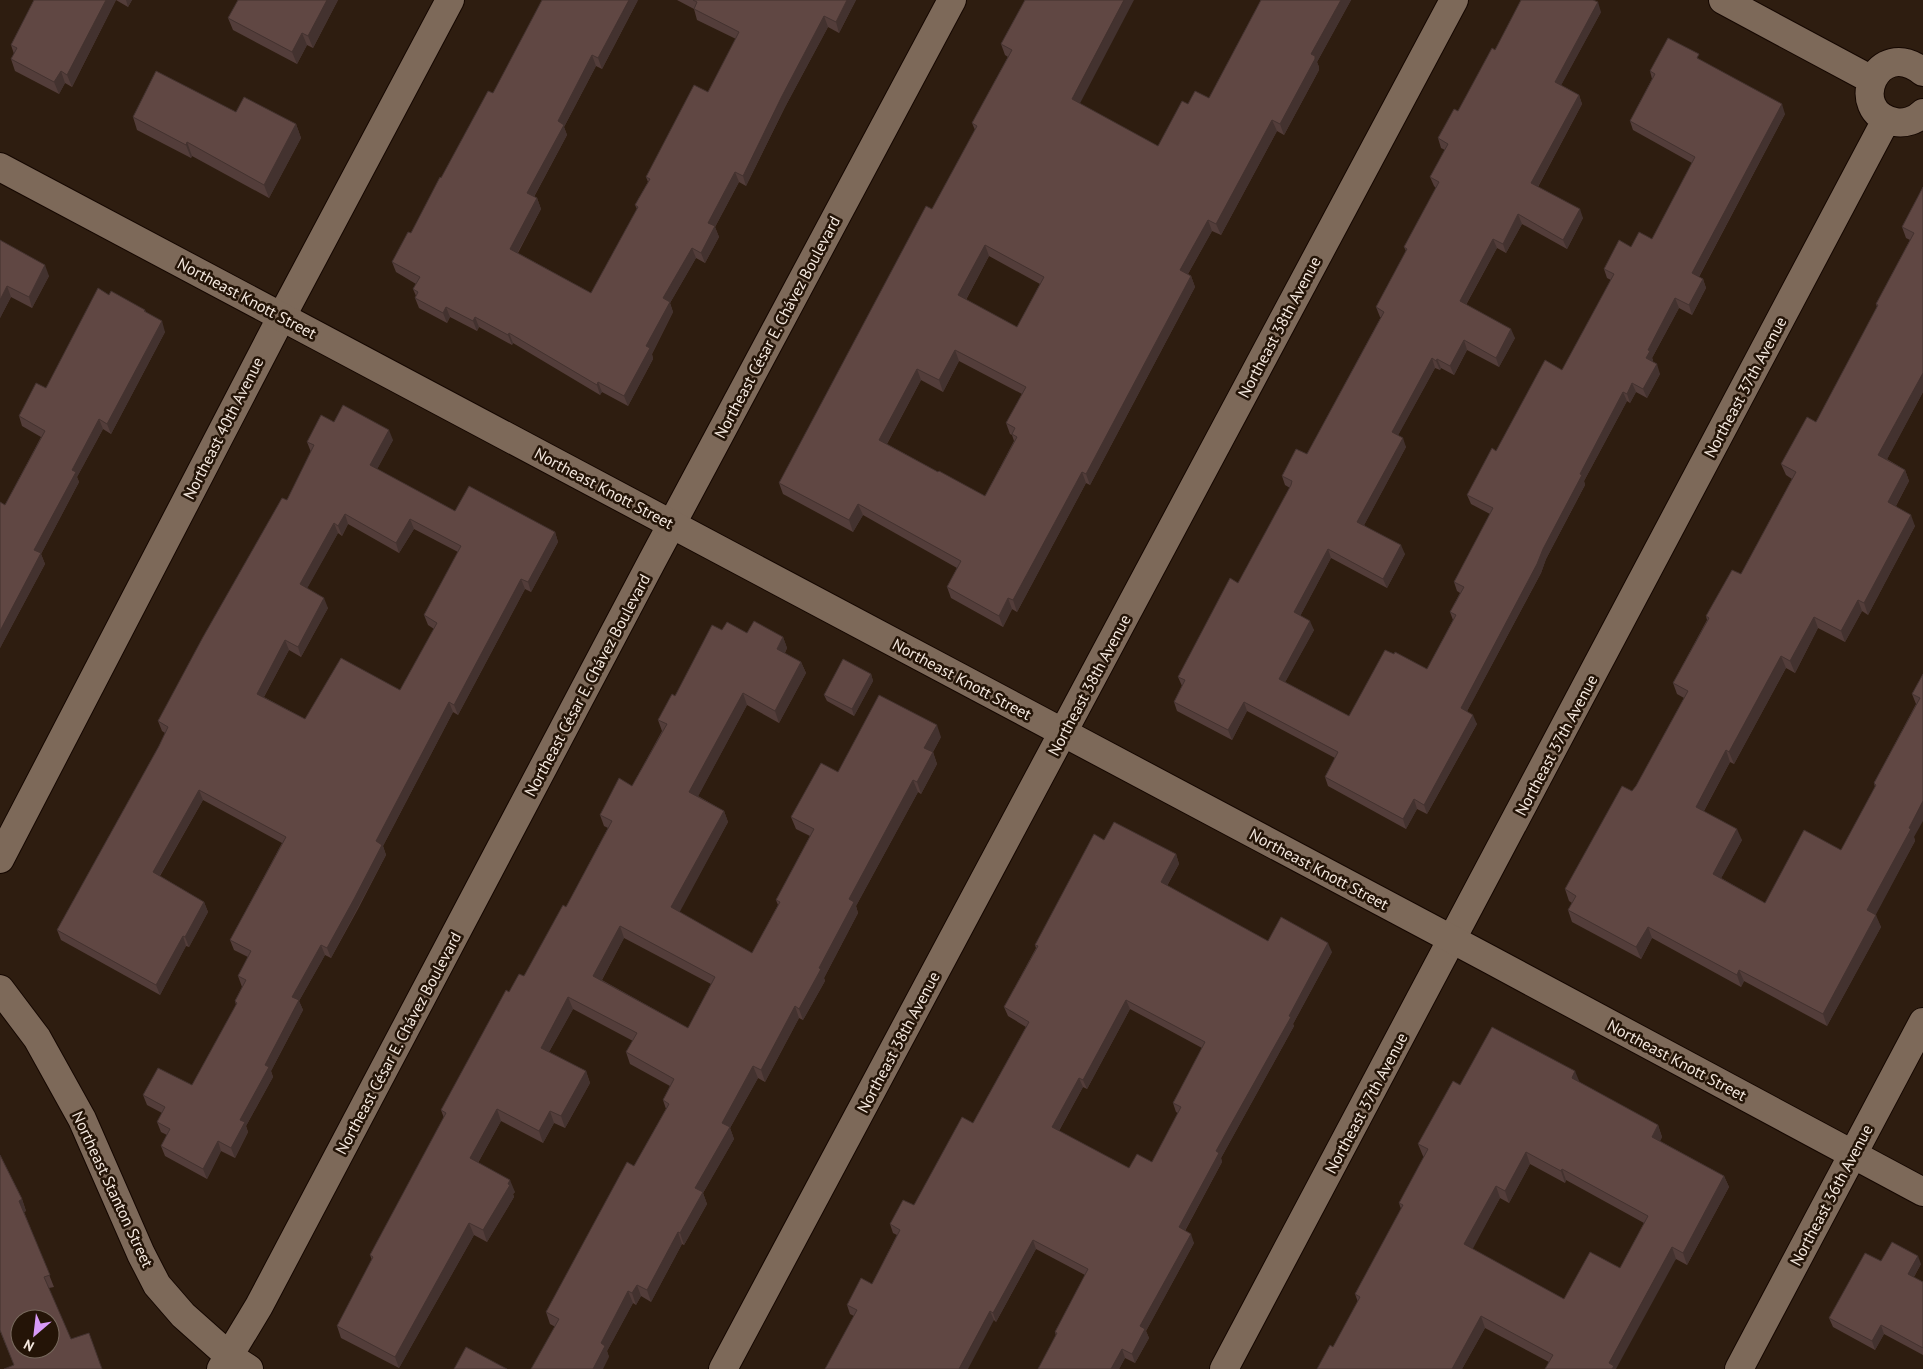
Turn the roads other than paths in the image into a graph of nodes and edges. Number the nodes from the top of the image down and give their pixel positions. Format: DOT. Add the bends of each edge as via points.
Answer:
graph roads {
  1 [pos="450,0"];
  2 [pos="952,0"];
  3 [pos="1454,0"];
  4 [pos="1723,0"];
  5 [pos="1921,63"];
  6 [pos="1872,80"];
  7 [pos="1923,113"];
  8 [pos="1886,120"];
  9 [pos="0,167"];
  10 [pos="282,316"];
  11 [pos="672,524"];
  12 [pos="1064,733"];
  13 [pos="0,859"];
  14 [pos="1453,940"];
  15 [pos="0,988"];
  16 [pos="1923,1022"];
  17 [pos="1852,1154"];
  18 [pos="1923,1192"];
  19 [pos="233,1365"];
  20 [pos="724,1369"];
  21 [pos="1224,1369"];
  22 [pos="1739,1369"];
  1 -- 10 [label="street, Northeast 40th Avenue"];
  2 -- 11 [label="street, Northeast César E. Chávez Boulevard"];
  3 -- 12 [label="street, Northeast 38th Avenue"];
  4 -- 6 [label="street"];
  5 -- 6 [label="street" via="1888,64"];
  6 -- 8 [label="street" via="1871,102"];
  7 -- 8 [label="street" via="1912,121"];
  8 -- 14 [label="street, Northeast 37th Avenue"];
  9 -- 10 [label="street, Northeast Knott Street"];
  10 -- 11 [label="street, Northeast Knott Street"];
  10 -- 13 [label="street, Northeast 40th Avenue"];
  11 -- 12 [label="street, Northeast Knott Street"];
  11 -- 19 [label="street, Northeast César E. Chávez Boulevard" via="259,1306"];
  12 -- 14 [label="street, Northeast Knott Street"];
  12 -- 20 [label="street, Northeast 38th Avenue"];
  14 -- 17 [label="street, Northeast Knott Street"];
  14 -- 21 [label="street, Northeast 37th Avenue"];
  15 -- 19 [label="street, Northeast Stanton Street" via="37,1038 82,1119 157,1285"];
  16 -- 17 [label="street, Northeast 36th Avenue"];
  17 -- 18 [label="street, Northeast Knott Street"];
  17 -- 22 [label="street, Northeast 36th Avenue"];
}
